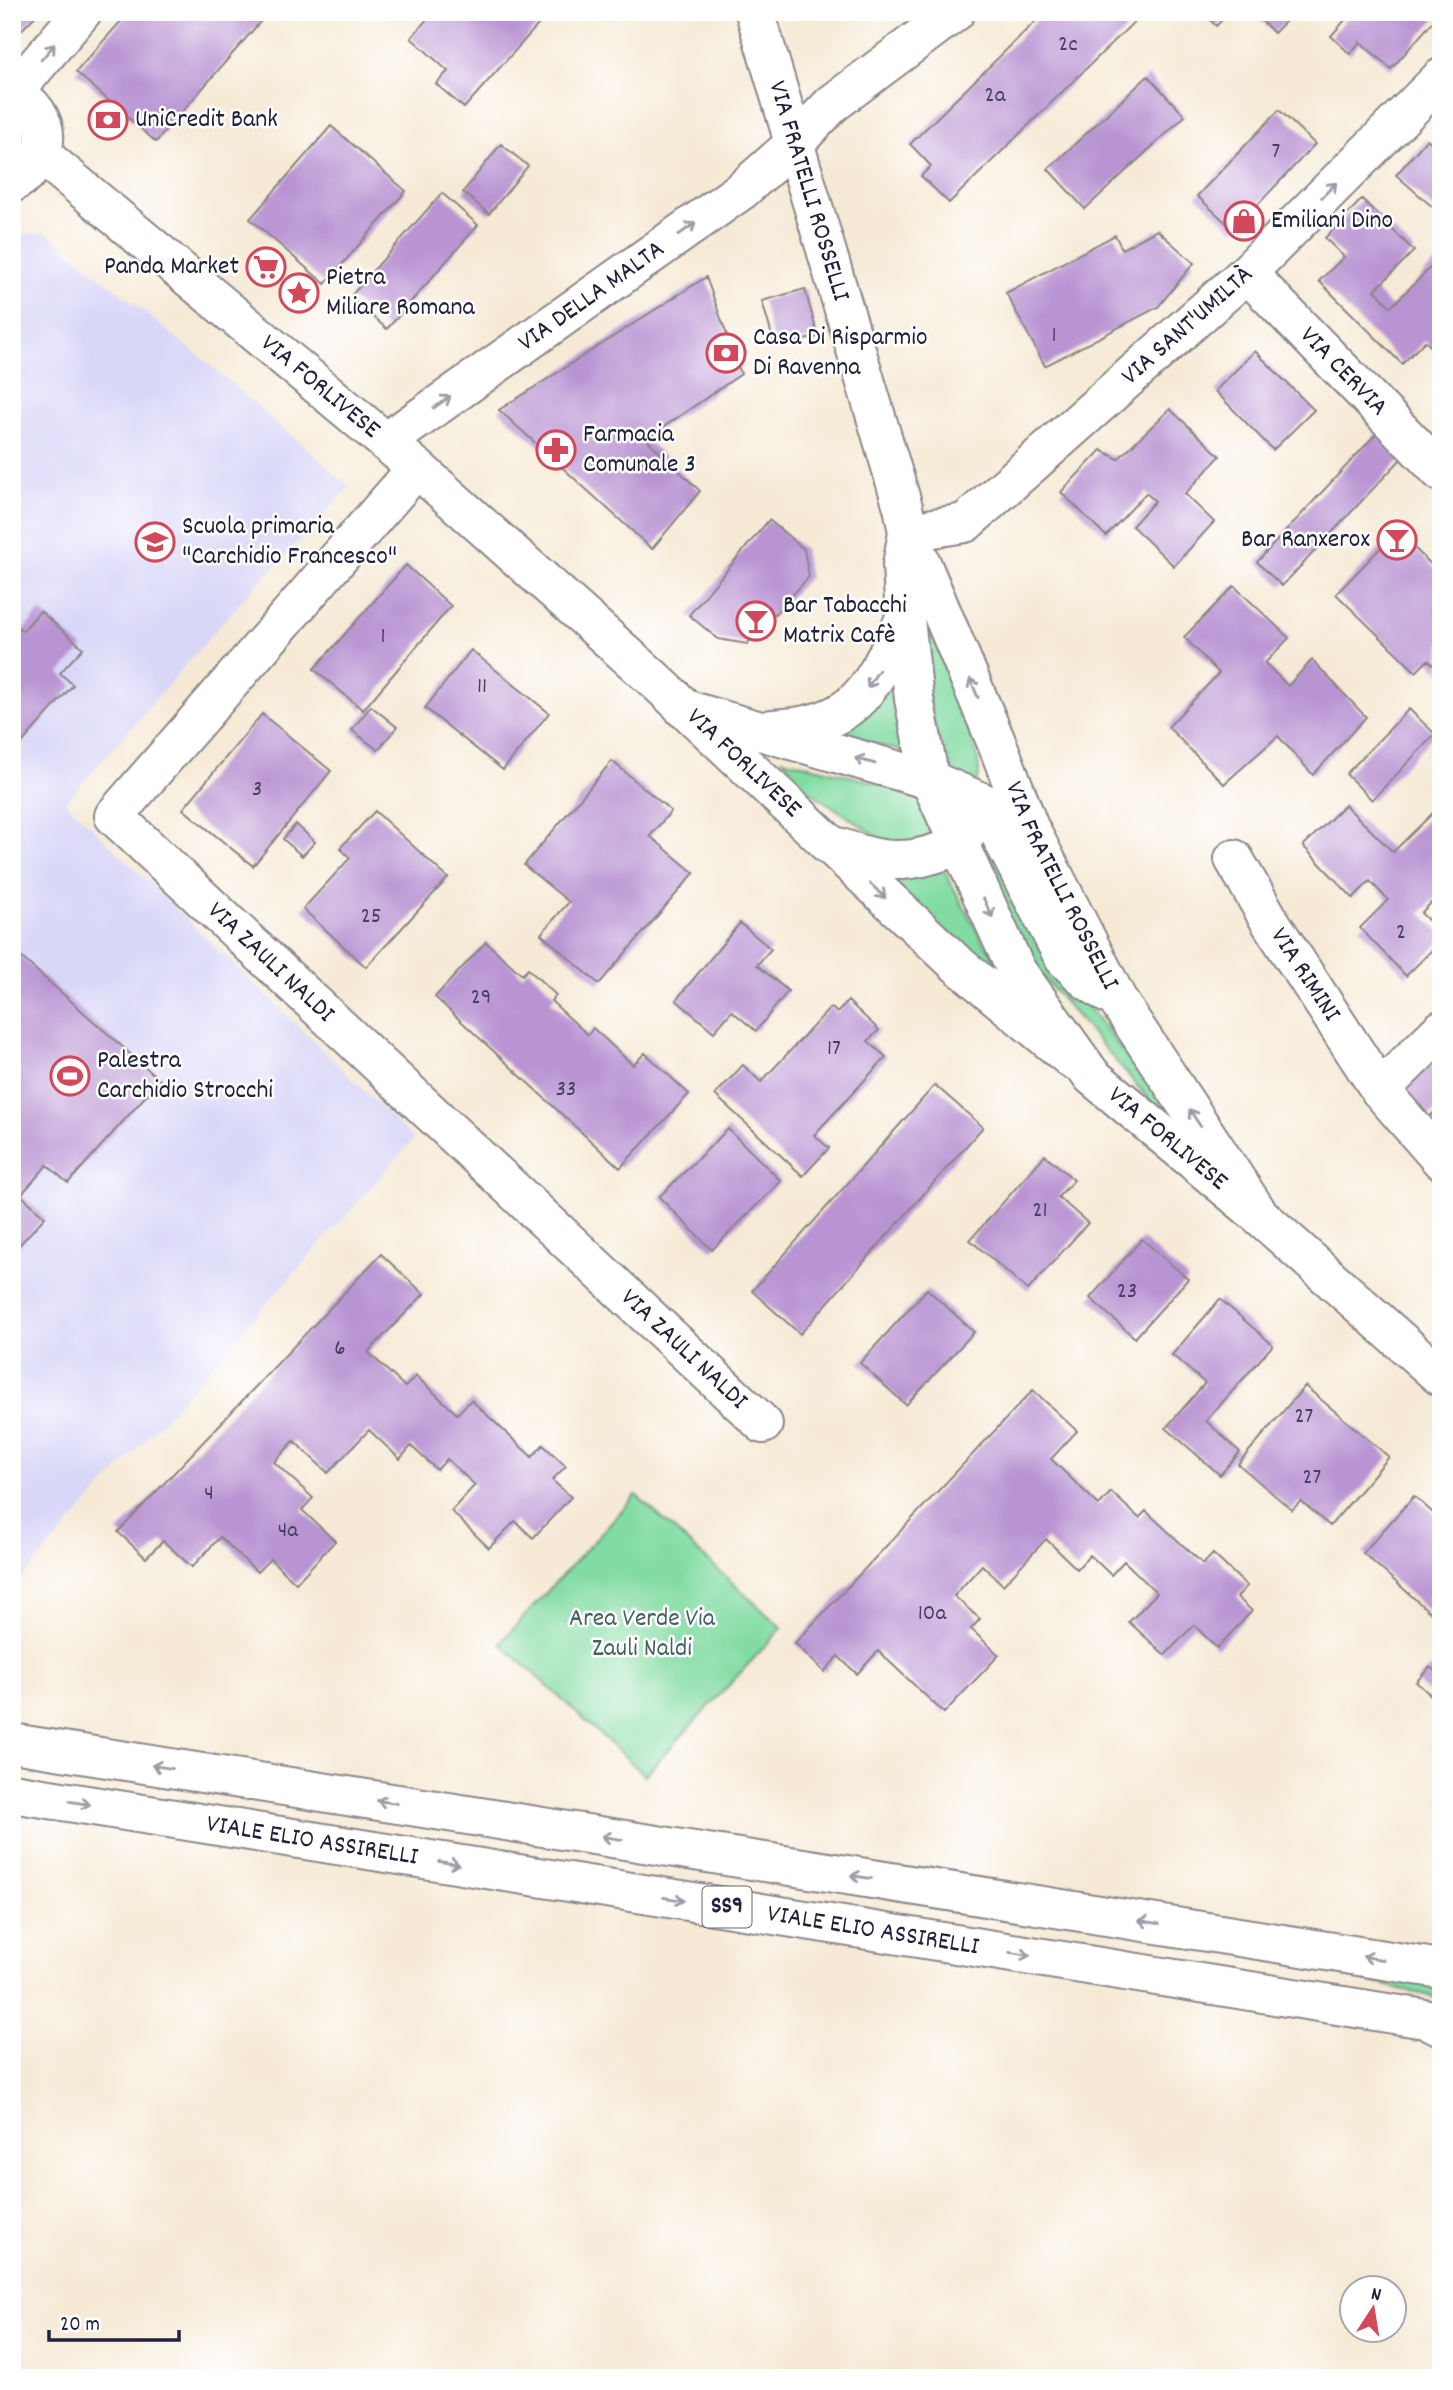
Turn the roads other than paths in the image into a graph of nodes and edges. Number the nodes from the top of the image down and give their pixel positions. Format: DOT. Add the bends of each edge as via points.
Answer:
graph roads {
  1 [pos="82,12"];
  2 [pos="755,12"];
  3 [pos="954,12"];
  4 [pos="1441,78"];
  5 [pos="13,92"];
  6 [pos="793,145"];
  7 [pos="41,155"];
  8 [pos="12,183"];
  9 [pos="1247,273"];
  10 [pos="386,442"];
  11 [pos="416,468"];
  12 [pos="1441,472"];
  13 [pos="908,532"];
  14 [pos="905,619"];
  15 [pos="684,709"];
  16 [pos="755,729"];
  17 [pos="1000,751"];
  18 [pos="930,780"];
  19 [pos="984,803"];
  20 [pos="828,844"];
  21 [pos="959,846"];
  22 [pos="1234,859"];
  23 [pos="1118,1001"];
  24 [pos="1441,1030"];
  25 [pos="1092,1076"];
  26 [pos="1380,1090"];
  27 [pos="1441,1160"];
  28 [pos="1259,1216"];
  29 [pos="1441,1377"];
  30 [pos="763,1423"];
  31 [pos="12,1743"];
  32 [pos="12,1793"];
  33 [pos="1441,1969"];
  34 [pos="1441,2027"];
  5 -- 1 [label="main road, one-way"];
  2 -- 6 [label="main road, VIA FRATELLI ROSSELLI"];
  3 -- 6 [label="main road, VIA DELLA MALTA" via="832,104"];
  9 -- 4 [label="main road, VIA SANT'UMILTÀ, one-way"];
  5 -- 7 [label="main road" via="37,111 45,140"];
  10 -- 6 [label="main road, VIA DELLA MALTA, one-way" via="741,190"];
  6 -- 13 [label="main road, VIA FRATELLI ROSSELLI"];
  7 -- 8 [label="main road" via="35,167"];
  7 -- 10 [label="main road, VIA FORLIVESE"];
  9 -- 12 [label="main road, VIA CERVIA"];
  9 -- 13 [label="main road, VIA SANT'UMILTÀ" via="965,523"];
  10 -- 11 [label="main road, VIA FORLIVESE"];
  11 -- 15 [label="main road, VIA FORLIVESE"];
  11 -- 30 [label="main road, VIA ZAULI NALDI" via="114,816"];
  13 -- 14 [label="main road, VIA FRATELLI ROSSELLI" via="902,565"];
  17 -- 13 [label="main road, VIA FRATELLI ROSSELLI, one-way"];
  14 -- 16 [label="main road, one-way" via="878,674 858,700 831,719 798,727"];
  14 -- 18 [label="main road, VIA FRATELLI ROSSELLI"];
  15 -- 16 [label="main road"];
  15 -- 20 [label="main road, VIA FORLIVESE"];
  18 -- 16 [label="main road, one-way"];
  17 -- 19 [label="main road"];
  17 -- 23 [label="main road, VIA FRATELLI ROSSELLI" via="1029,827"];
  18 -- 19 [label="main road"];
  18 -- 21 [label="main road, VIA FRATELLI ROSSELLI"];
  19 -- 21 [label="main road"];
  19 -- 23 [label="main road" via="1064,958"];
  20 -- 21 [label="main road" via="896,861"];
  20 -- 25 [label="main road, VIA FORLIVESE, one-way" via="956,963"];
  21 -- 25 [label="main road, VIA FRATELLI ROSSELLI, one-way" via="1016,970"];
  22 -- 26 [label="main road, VIA RIMINI"];
  28 -- 23 [label="main road, VIA FRATELLI ROSSELLI, one-way"];
  24 -- 26 [label="main road"];
  25 -- 28 [label="main road, VIA FORLIVESE"];
  26 -- 27 [label="main road, VIA RIMINI"];
  28 -- 29 [label="main road, VIA FORLIVESE"];
  33 -- 31 [label="main road, VIALE ELIO ASSIRELLI / SS9, one-way"];
  32 -- 34 [label="main road, VIALE ELIO ASSIRELLI / SS9, one-way" via="1424,2019"];
}
